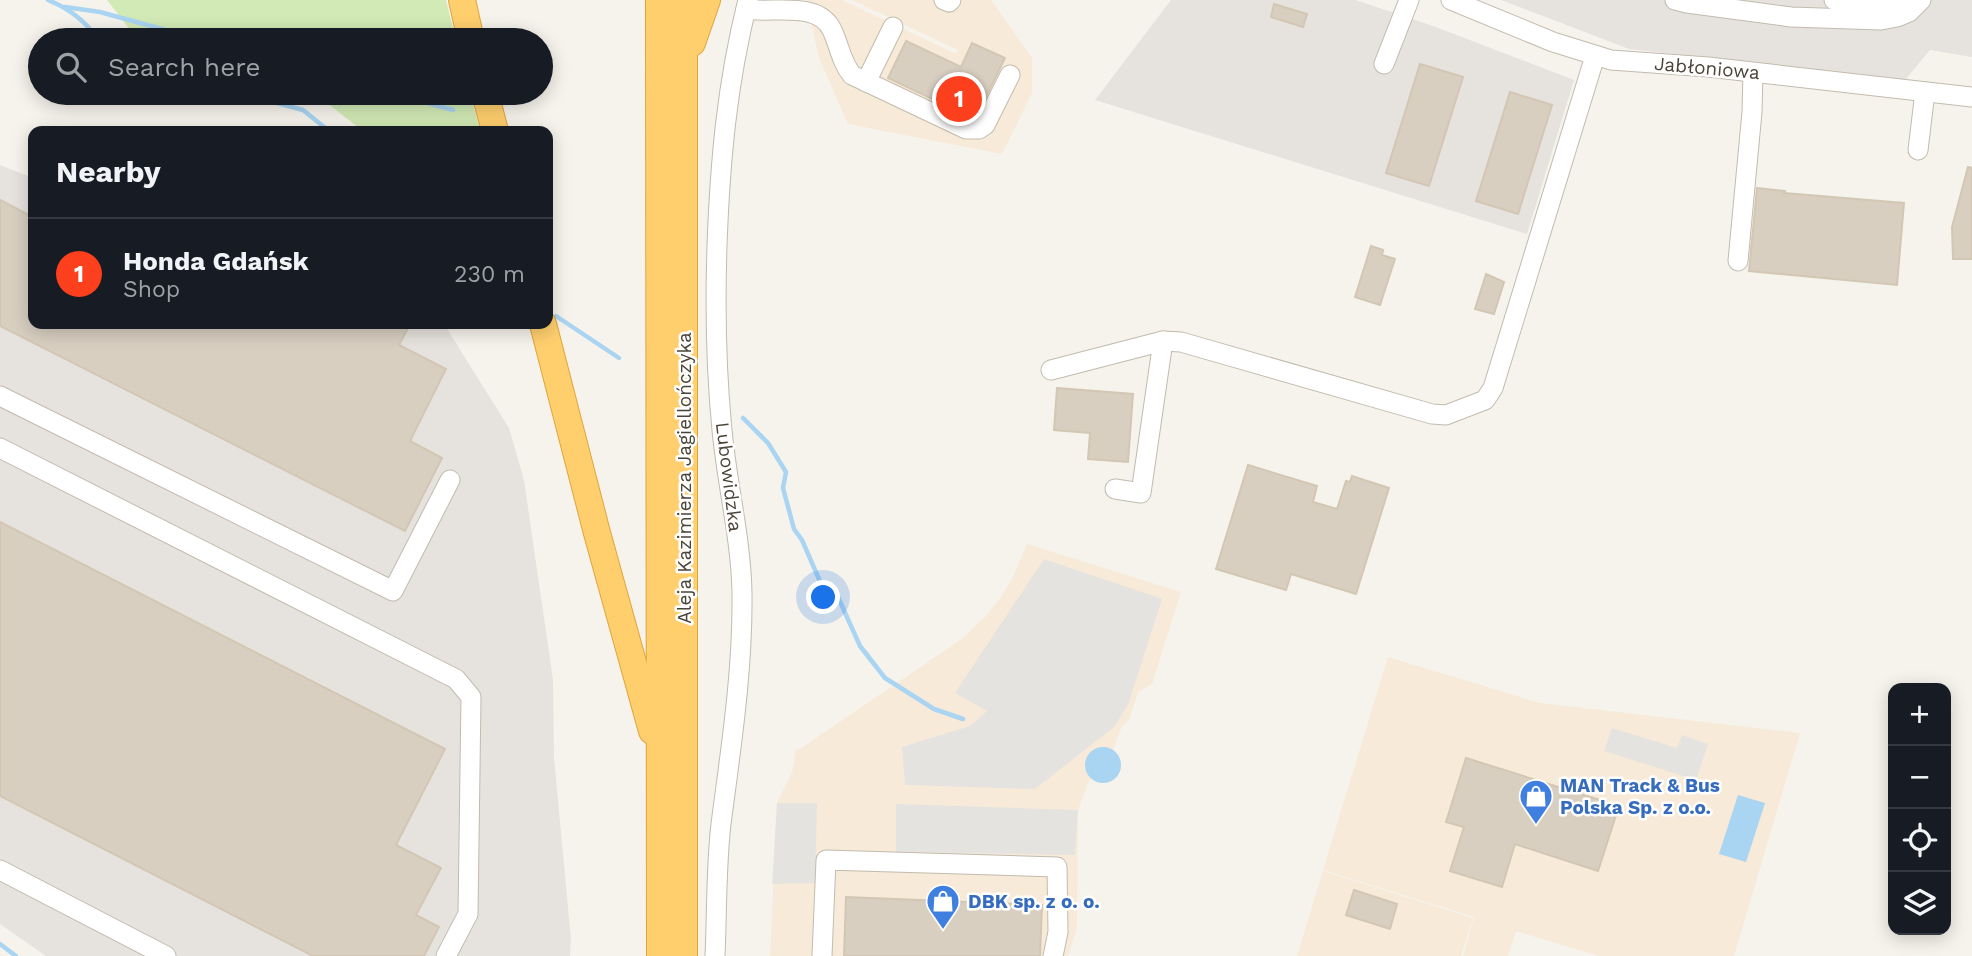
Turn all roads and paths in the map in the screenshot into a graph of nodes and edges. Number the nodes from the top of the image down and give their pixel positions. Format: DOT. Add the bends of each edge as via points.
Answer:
graph roads {
  1 [pos="461,0"];
  2 [pos="707,0"];
  3 [pos="944,0"];
  4 [pos="951,0"];
  5 [pos="1409,0"];
  6 [pos="1451,0"];
  7 [pos="1675,0"];
  8 [pos="1834,0"];
  9 [pos="1919,1"];
  10 [pos="747,5"];
  11 [pos="672,8"];
  12 [pos="893,27"];
  13 [pos="468,28"];
  14 [pos="1595,56"];
  15 [pos="685,61"];
  16 [pos="1384,64"];
  17 [pos="1754,72"];
  18 [pos="1010,75"];
  19 [pos="866,82"];
  20 [pos="1925,92"];
  21 [pos="1972,97"];
  22 [pos="488,105"];
  23 [pos="494,126"];
  24 [pos="1918,150"];
  25 [pos="1738,261"];
  26 [pos="544,329"];
  27 [pos="1163,341"];
  28 [pos="1051,370"];
  29 [pos="0,396"];
  30 [pos="0,448"];
  31 [pos="450,480"];
  32 [pos="1115,489"];
  33 [pos="661,763"];
  34 [pos="0,870"];
  35 [pos="166,956"];
  36 [pos="446,956"];
  37 [pos="660,956"];
  38 [pos="684,956"];
  39 [pos="715,956"];
  40 [pos="822,956"];
  41 [pos="1053,956"];
  1 -- 13 [label="highway"];
  2 -- 15 [label="highway"];
  3 -- 4 [label="street"];
  5 -- 16 [label="street"];
  6 -- 14 [label="street, Jabłoniowa"];
  7 -- 9 [label="street" via="1791,17 1881,20 1909,12"];
  8 -- 9 [label="street" via="1891,6"];
  10 -- 19 [label="street" via="761,12 819,15 832,29 849,72"];
  10 -- 39 [label="street, Lubowidzka" via="724,124 718,229 719,393 736,522 742,635 721,827"];
  11 -- 15 [label="highway, Aleja Kazimierza Jagiellończyka"];
  11 -- 33 [label="highway, Aleja Kazimierza Jagiellończyka"];
  12 -- 19 [label="street"];
  14 -- 17 [label="street, Jabłoniowa"];
  14 -- 27 [label="street" via="1493,388 1485,400 1447,415 1432,414 1181,342"];
  15 -- 38 [label="highway, Aleja Kazimierza Jagiellończyka"];
  17 -- 20 [label="street, Jabłoniowa"];
  17 -- 25 [label="street"];
  18 -- 19 [label="street" via="979,129 966,129"];
  20 -- 21 [label="street, Jabłoniowa"];
  20 -- 24 [label="street"];
  22 -- 23 [label="highway"];
  26 -- 33 [label="highway"];
  27 -- 28 [label="street"];
  27 -- 32 [label="street" via="1141,493"];
  29 -- 31 [label="street" via="393,591"];
  30 -- 36 [label="street" via="456,679 471,697 468,914"];
  33 -- 37 [label="highway, Aleja Kazimierza Jagiellończyka"];
  34 -- 35 [label="street"];
  40 -- 41 [label="street" via="826,860 1057,867 1058,932"];
}
